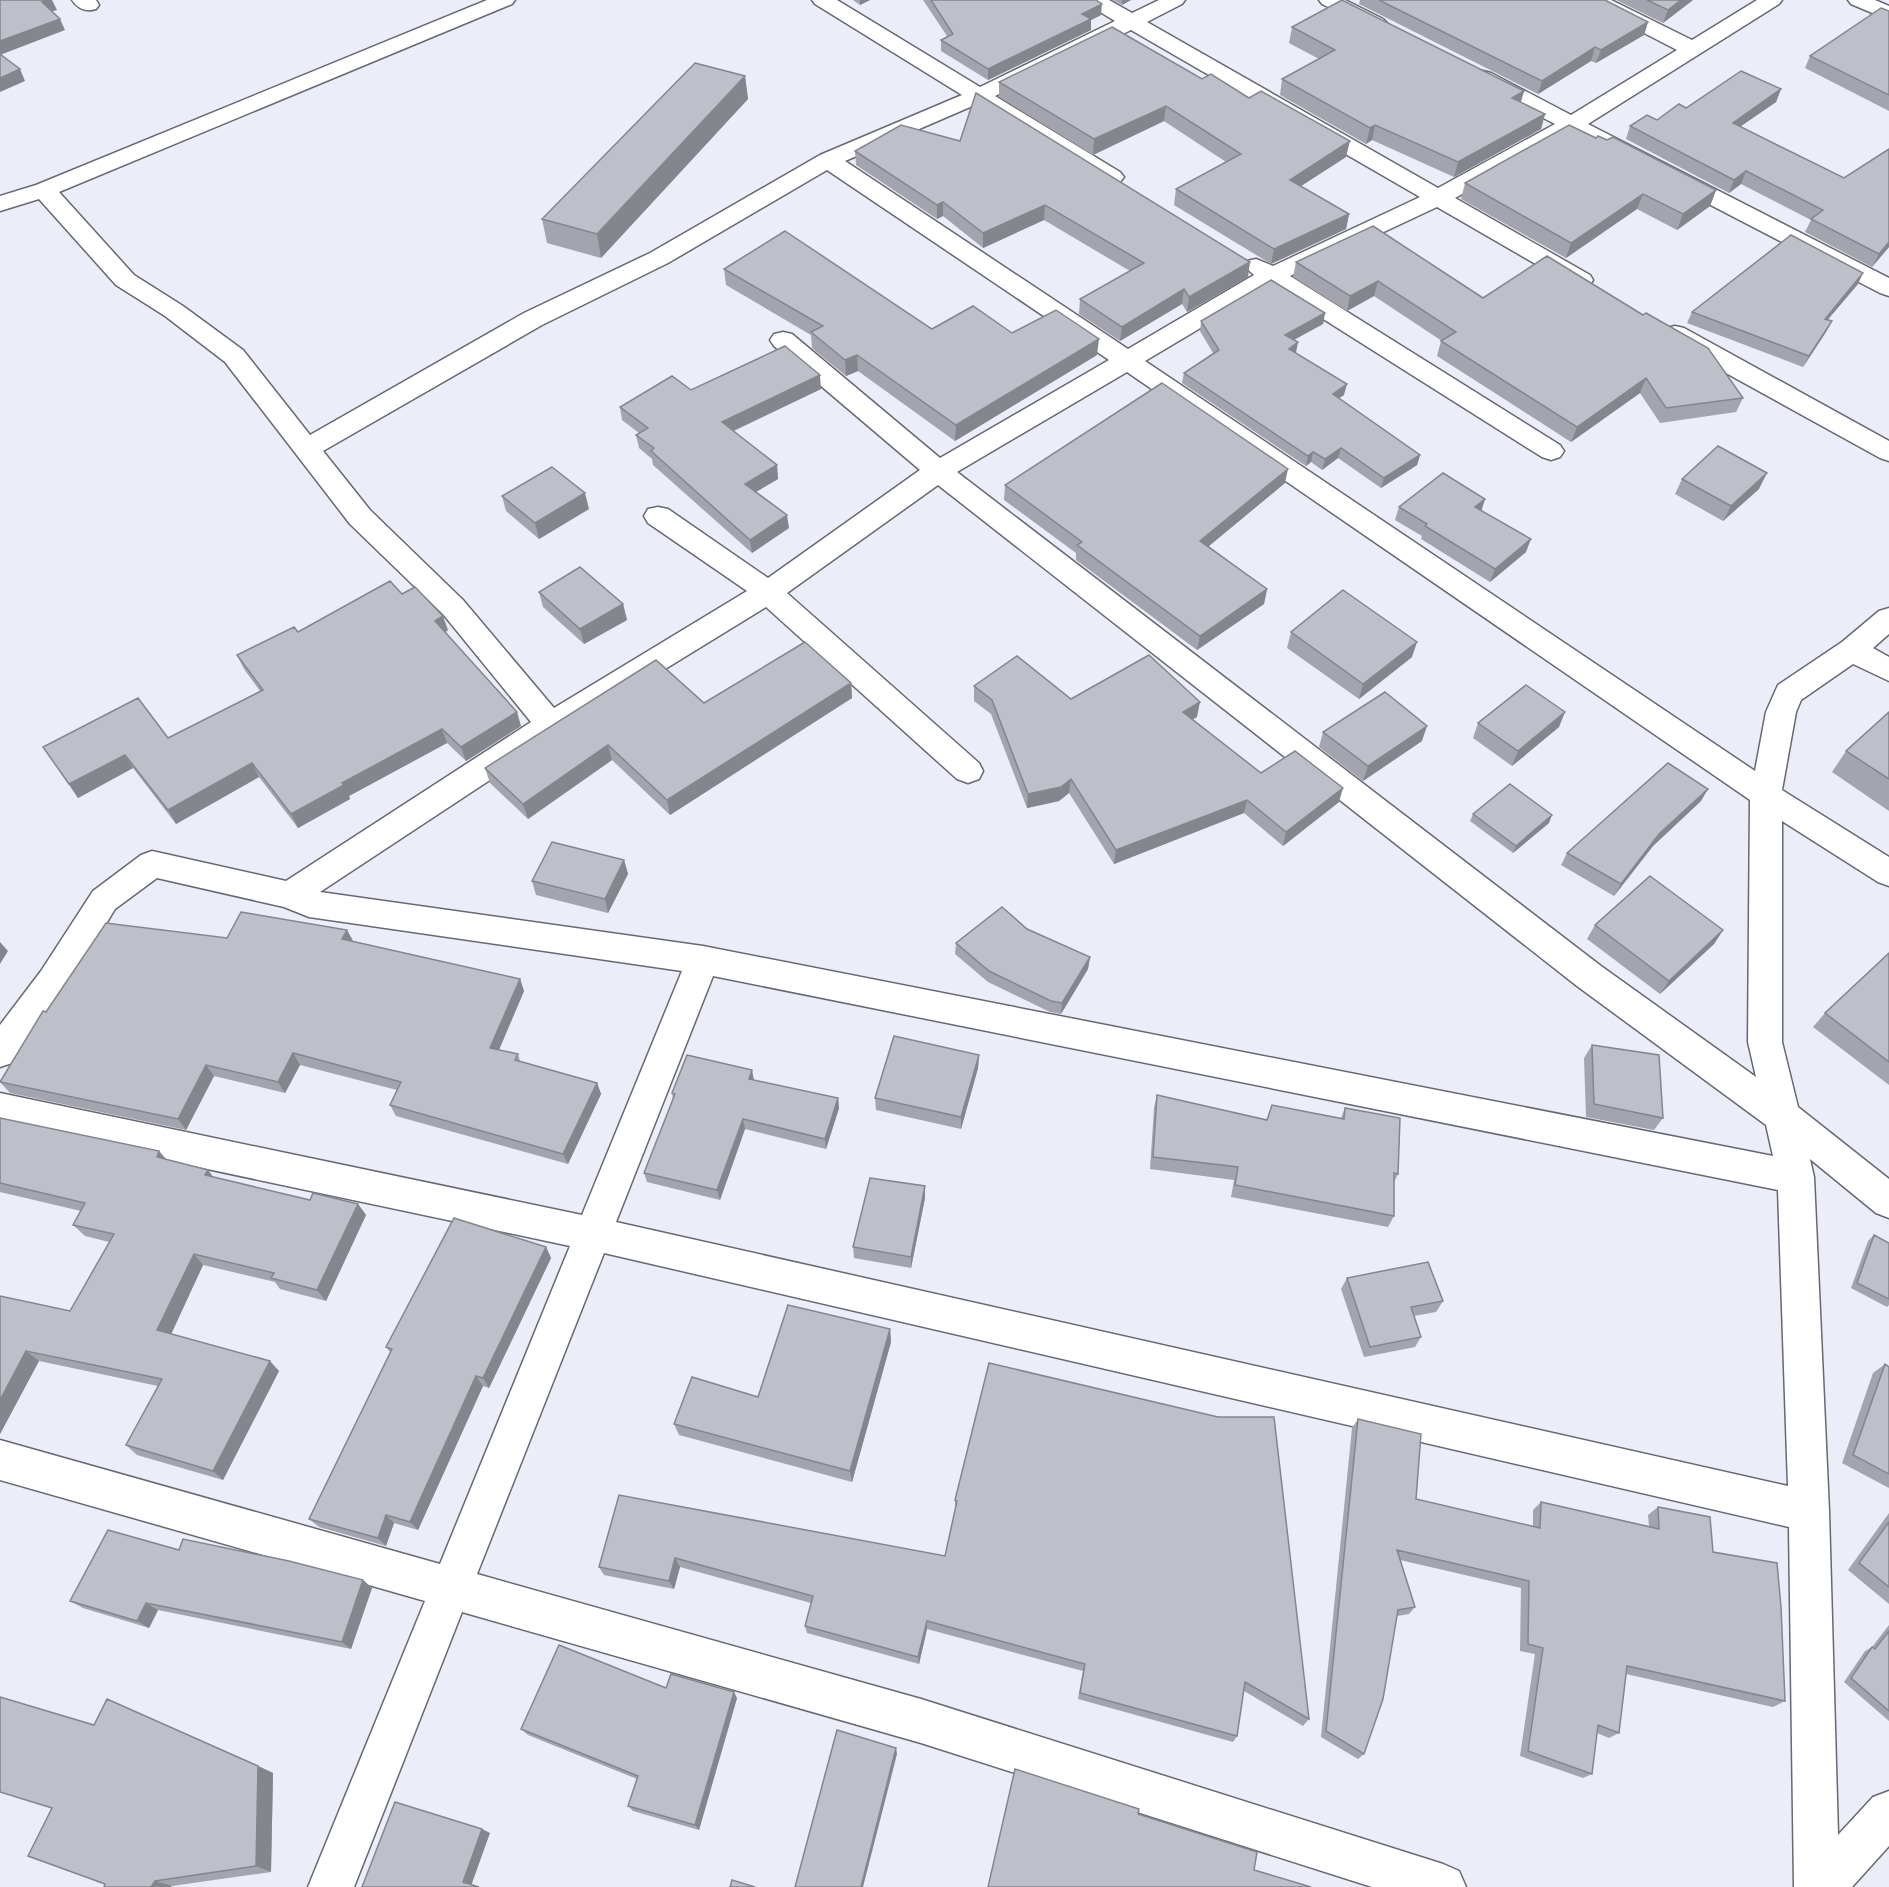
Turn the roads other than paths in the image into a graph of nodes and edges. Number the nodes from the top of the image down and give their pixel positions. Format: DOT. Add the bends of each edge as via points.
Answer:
graph roads {
  1 [pos="505,0"];
  2 [pos="822,0"];
  3 [pos="1094,0"];
  4 [pos="1175,0"];
  5 [pos="1329,0"];
  6 [pos="1595,0"];
  7 [pos="1772,0"];
  8 [pos="1858,0"];
  9 [pos="1889,14"];
  10 [pos="1133,22"];
  11 [pos="1393,32"];
  12 [pos="1691,48"];
  13 [pos="1467,70"];
  14 [pos="980,95"];
  15 [pos="1574,123"];
  16 [pos="828,160"];
  17 [pos="1131,189"];
  18 [pos="44,190"];
  19 [pos="1438,198"];
  20 [pos="0,204"];
  21 [pos="1241,257"];
  22 [pos="1271,276"];
  23 [pos="1889,288"];
  24 [pos="1600,291"];
  25 [pos="1650,320"];
  26 [pos="783,340"];
  27 [pos="1128,362"];
  28 [pos="307,449"];
  29 [pos="1551,451"];
  30 [pos="1889,452"];
  31 [pos="938,471"];
  32 [pos="658,516"];
  33 [pos="768,592"];
  34 [pos="1889,618"];
  35 [pos="1852,650"];
  36 [pos="1889,670"];
  37 [pos="550,725"];
  38 [pos="968,771"];
  39 [pos="1766,795"];
  40 [pos="1889,873"];
  41 [pos="290,895"];
  42 [pos="703,960"];
  43 [pos="0,1052"];
  44 [pos="0,1109"];
  45 [pos="1782,1116"];
  46 [pos="1796,1178"];
  47 [pos="1889,1201"];
  48 [pos="593,1234"];
  49 [pos="0,1460"];
  50 [pos="1809,1511"];
  51 [pos="451,1587"];
  52 [pos="1889,1813"];
  53 [pos="331,1887"];
  54 [pos="1443,1887"];
  55 [pos="1819,1887"];
  1 -- 18 [label="street"];
  2 -- 14 [label="street"];
  3 -- 10 [label="street"];
  4 -- 10 [label="street"];
  5 -- 11 [label="street"];
  6 -- 12 [label="street"];
  7 -- 12 [label="street"];
  8 -- 9 [label="street"];
  10 -- 14 [label="street"];
  10 -- 19 [label="street"];
  12 -- 15 [label="street"];
  13 -- 15 [label="street"];
  14 -- 16 [label="street"];
  14 -- 17 [label="street"];
  15 -- 19 [label="street"];
  15 -- 23 [label="street"];
  16 -- 27 [label="street"];
  16 -- 28 [label="street" via="659,258 533,319"];
  18 -- 20 [label="street"];
  18 -- 28 [label="street" via="125,280 234,356"];
  19 -- 22 [label="street"];
  19 -- 24 [label="street"];
  21 -- 22 [label="street"];
  22 -- 27 [label="street"];
  22 -- 29 [label="street"];
  25 -- 30 [label="street"];
  26 -- 31 [label="street"];
  27 -- 31 [label="street"];
  27 -- 39 [label="street"];
  28 -- 37 [label="street" via="360,518 453,607"];
  31 -- 33 [label="street"];
  31 -- 45 [label="street" via="1589,976"];
  32 -- 33 [label="street"];
  33 -- 37 [label="street"];
  33 -- 38 [label="street"];
  34 -- 35 [label="street"];
  35 -- 36 [label="street"];
  35 -- 39 [label="street" via="1789,693 1781,712"];
  37 -- 41 [label="street"];
  39 -- 40 [label="street"];
  39 -- 45 [label="street" via="1764,1042"];
  41 -- 42 [label="street" via="309,904"];
  41 -- 43 [label="street" via="152,864 104,900 53,981"];
  42 -- 46 [label="street"];
  42 -- 48 [label="street"];
  44 -- 48 [label="street"];
  45 -- 46 [label="street"];
  45 -- 47 [label="street"];
  46 -- 50 [label="street"];
  48 -- 50 [label="street"];
  48 -- 51 [label="street"];
  49 -- 51 [label="street"];
  50 -- 55 [label="street"];
  51 -- 53 [label="street"];
  51 -- 54 [label="street" via="921,1721"];
  52 -- 55 [label="street"];
}
